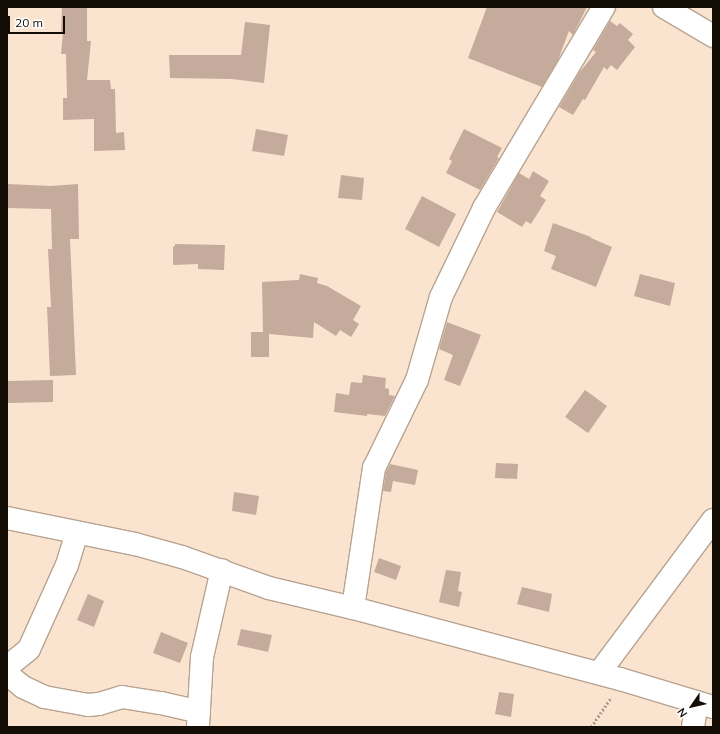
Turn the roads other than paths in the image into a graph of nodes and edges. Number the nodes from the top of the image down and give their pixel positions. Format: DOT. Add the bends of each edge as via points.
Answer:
graph roads {
  1 [pos="604,7"];
  2 [pos="664,7"];
  3 [pos="713,36"];
  4 [pos="7,518"];
  5 [pos="713,520"];
  6 [pos="77,533"];
  7 [pos="222,570"];
  8 [pos="353,608"];
  9 [pos="7,667"];
  10 [pos="599,673"];
  11 [pos="7,674"];
  12 [pos="705,704"];
  13 [pos="198,720"];
  14 [pos="693,727"];
  1 -- 8 [label="street" via="484,208 442,297 417,380 374,468"];
  2 -- 3 [label="street"];
  4 -- 6 [label="street"];
  5 -- 10 [label="street"];
  6 -- 7 [label="street" via="135,544"];
  6 -- 9 [label="street" via="30,649"];
  7 -- 8 [label="street" via="269,588"];
  7 -- 13 [label="street" via="202,657"];
  8 -- 10 [label="street"];
  10 -- 12 [label="street"];
  11 -- 13 [label="street" via="23,687 44,697 88,705 122,697 161,703"];
  12 -- 14 [label="street"];
}
